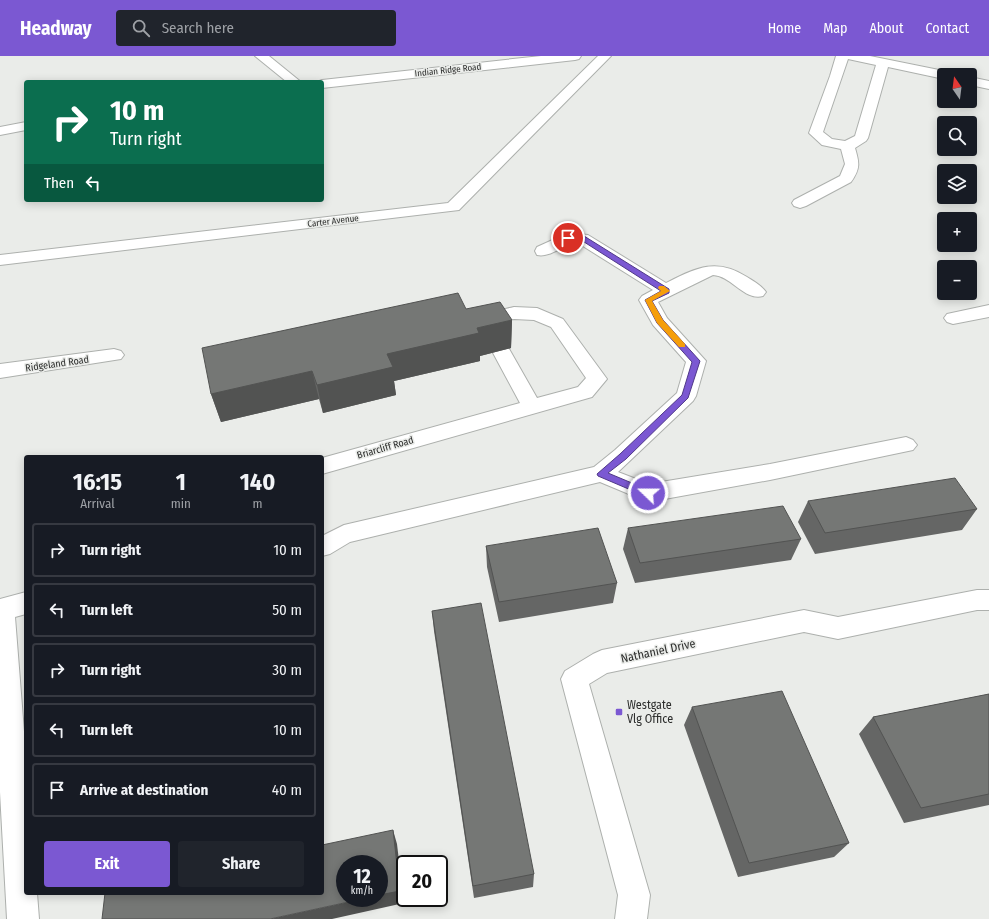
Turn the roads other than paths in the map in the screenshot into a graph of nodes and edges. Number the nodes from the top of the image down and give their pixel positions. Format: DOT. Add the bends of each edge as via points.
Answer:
graph roads {
  1 [pos="261,56"];
  2 [pos="570,56"];
  3 [pos="575,56"];
  4 [pos="605,56"];
  5 [pos="842,56"];
  6 [pos="852,56"];
  7 [pos="883,62"];
  8 [pos="937,74"];
  9 [pos="291,80"];
  10 [pos="977,82"];
  11 [pos="324,84"];
  12 [pos="989,85"];
  13 [pos="24,126"];
  14 [pos="0,131"];
  15 [pos="847,146"];
  16 [pos="800,203"];
  17 [pos="543,251"];
  18 [pos="0,260"];
  19 [pos="666,291"];
  20 [pos="757,292"];
  21 [pos="989,311"];
  22 [pos="952,318"];
  23 [pos="490,332"];
  24 [pos="501,351"];
  25 [pos="114,356"];
  26 [pos="0,371"];
  27 [pos="532,407"];
  28 [pos="906,445"];
  29 [pos="324,465"];
  30 [pos="601,474"];
  31 [pos="324,547"];
  32 [pos="989,600"];
  33 [pos="9,607"];
  34 [pos="23,919"];
  35 [pos="631,919"];
  1 -- 9 [label="street"];
  2 -- 3 [label="street, Indian Ridge Road"];
  2 -- 11 [label="street, Indian Ridge Road"];
  4 -- 18 [label="street, Carter Avenue" via="453,207"];
  5 -- 15 [label="street" via="839,72 816,133 827,142"];
  6 -- 7 [label="street"];
  7 -- 8 [label="street"];
  7 -- 15 [label="street" via="861,138"];
  10 -- 12 [label="street"];
  13 -- 14 [label="street"];
  15 -- 16 [label="street" via="852,164 846,179"];
  17 -- 19 [label="street" via="568,238 582,238"];
  19 -- 20 [label="street" via="712,270 729,274"];
  19 -- 30 [label="street" via="648,300 659,321 696,361 686,396"];
  21 -- 22 [label="street"];
  23 -- 27 [label="street, Briarcliff Road" via="490,322 499,316 514,313 537,314 557,323 597,379 585,392"];
  24 -- 27 [label="street"];
  25 -- 26 [label="street, Ridgeland Road"];
  27 -- 29 [label="street, Briarcliff Road"];
  28 -- 30 [label="street" via="648,493"];
  30 -- 31 [label="street" via="344,534"];
  32 -- 35 [label="street, Nathaniel Drive" via="977,600 838,628 804,621 602,662 574,679 634,894"];
  33 -- 34 [label="street"];
}
